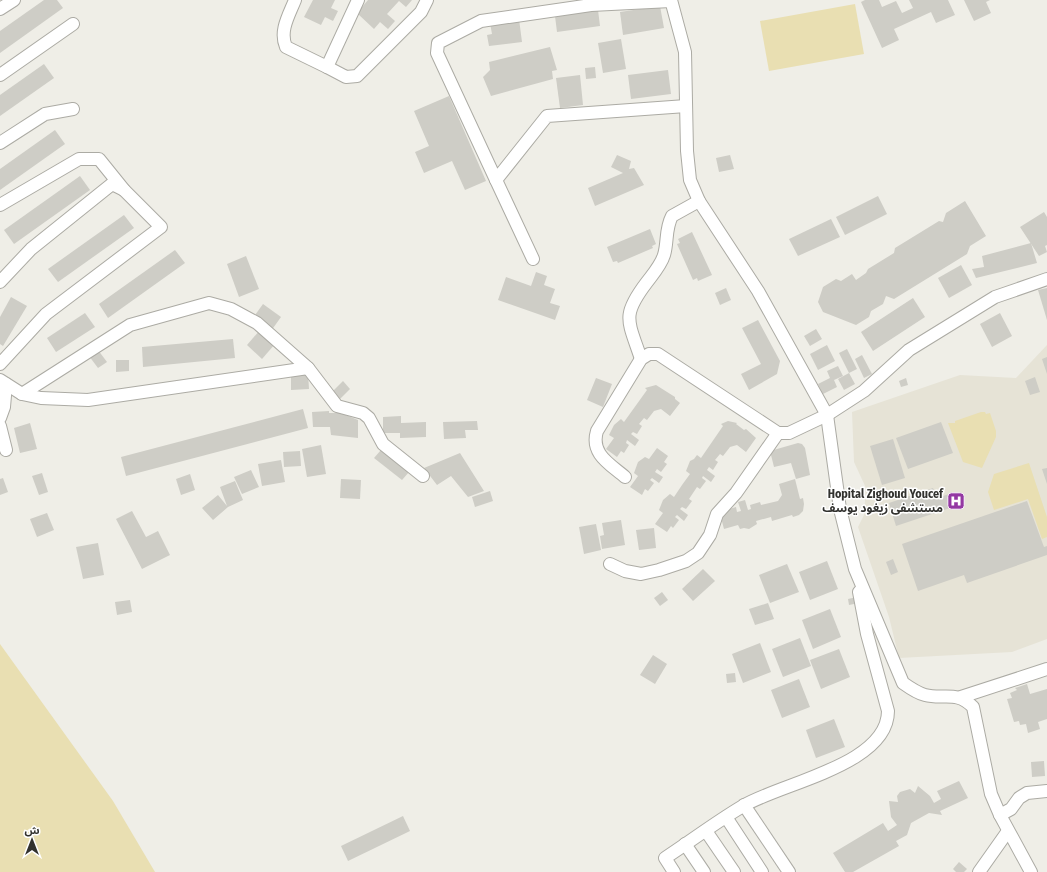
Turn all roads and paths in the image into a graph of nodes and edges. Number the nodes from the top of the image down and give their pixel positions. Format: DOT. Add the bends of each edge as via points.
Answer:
graph roads {
  1 [pos="14,0"];
  2 [pos="295,0"];
  3 [pos="358,0"];
  4 [pos="427,0"];
  5 [pos="671,0"];
  6 [pos="0,9"];
  7 [pos="73,24"];
  8 [pos="327,67"];
  9 [pos="0,75"];
  10 [pos="686,106"];
  11 [pos="73,110"];
  12 [pos="0,143"];
  13 [pos="496,180"];
  14 [pos="124,190"];
  15 [pos="699,201"];
  16 [pos="0,205"];
  17 [pos="533,259"];
  18 [pos="1047,280"];
  19 [pos="0,282"];
  20 [pos="641,358"];
  21 [pos="0,364"];
  22 [pos="308,368"];
  23 [pos="3,382"];
  24 [pos="22,394"];
  25 [pos="827,415"];
  26 [pos="0,418"];
  27 [pos="0,426"];
  28 [pos="778,433"];
  29 [pos="6,450"];
  30 [pos="423,476"];
  31 [pos="626,477"];
  32 [pos="610,564"];
  33 [pos="855,569"];
  34 [pos="1047,668"];
  35 [pos="961,697"];
  36 [pos="1047,791"];
  37 [pos="744,805"];
  38 [pos="1000,815"];
  39 [pos="726,817"];
  40 [pos="706,830"];
  41 [pos="1008,831"];
  42 [pos="685,844"];
  43 [pos="674,872"];
  44 [pos="704,872"];
  45 [pos="734,872"];
  46 [pos="762,872"];
  47 [pos="789,872"];
  48 [pos="979,872"];
  49 [pos="1031,872"];
  1 -- 6 [label="street"];
  2 -- 8 [label="street" via="282,40 286,47"];
  3 -- 8 [label="street"];
  4 -- 8 [label="street" via="422,12 357,76 346,77"];
  5 -- 10 [label="street" via="685,52"];
  5 -- 13 [label="street" via="591,5 481,21 438,43 437,53"];
  7 -- 9 [label="street"];
  10 -- 13 [label="street" via="547,116"];
  10 -- 15 [label="street" via="690,180"];
  11 -- 12 [label="street" via="45,114"];
  13 -- 17 [label="street"];
  14 -- 16 [label="street" via="99,159 79,159"];
  14 -- 19 [label="street" via="112,184 31,249"];
  14 -- 21 [label="street" via="161,227 46,314"];
  15 -- 20 [label="street" via="672,216 666,232 664,255 658,268 633,300 629,322"];
  15 -- 25 [label="street" via="758,291"];
  18 -- 25 [label="street" via="995,297 965,314 909,350 864,391"];
  20 -- 28 [label="street" via="649,354 658,354"];
  20 -- 31 [label="street" via="594,440 602,458"];
  22 -- 24 [label="street" via="88,400 41,398"];
  22 -- 24 [label="street" via="256,323 231,309 209,303 130,326"];
  22 -- 30 [label="street" via="337,406 369,418 384,444"];
  23 -- 24 [label="street"];
  23 -- 26 [label="street" via="4,407"];
  25 -- 28 [label="street" via="788,433"];
  25 -- 33 [label="street" via="840,509"];
  27 -- 29 [label="street"];
  28 -- 32 [label="street" via="736,493 717,514 710,535 698,553 686,561 641,574"];
  33 -- 35 [label="street" via="903,683 926,695"];
  33 -- 37 [label="street" via="867,634 888,711 883,730 872,746 852,760"];
  34 -- 35 [label="street"];
  35 -- 38 [label="street" via="973,707 991,794"];
  36 -- 38 [label="street" via="1027,793 1019,798 1011,809"];
  37 -- 39 [label="street"];
  37 -- 47 [label="street"];
  38 -- 41 [label="street"];
  39 -- 40 [label="street"];
  39 -- 46 [label="street"];
  40 -- 42 [label="street"];
  40 -- 45 [label="street"];
  41 -- 48 [label="street"];
  41 -- 49 [label="street"];
  42 -- 43 [label="street" via="665,858"];
  42 -- 44 [label="street"];
}
